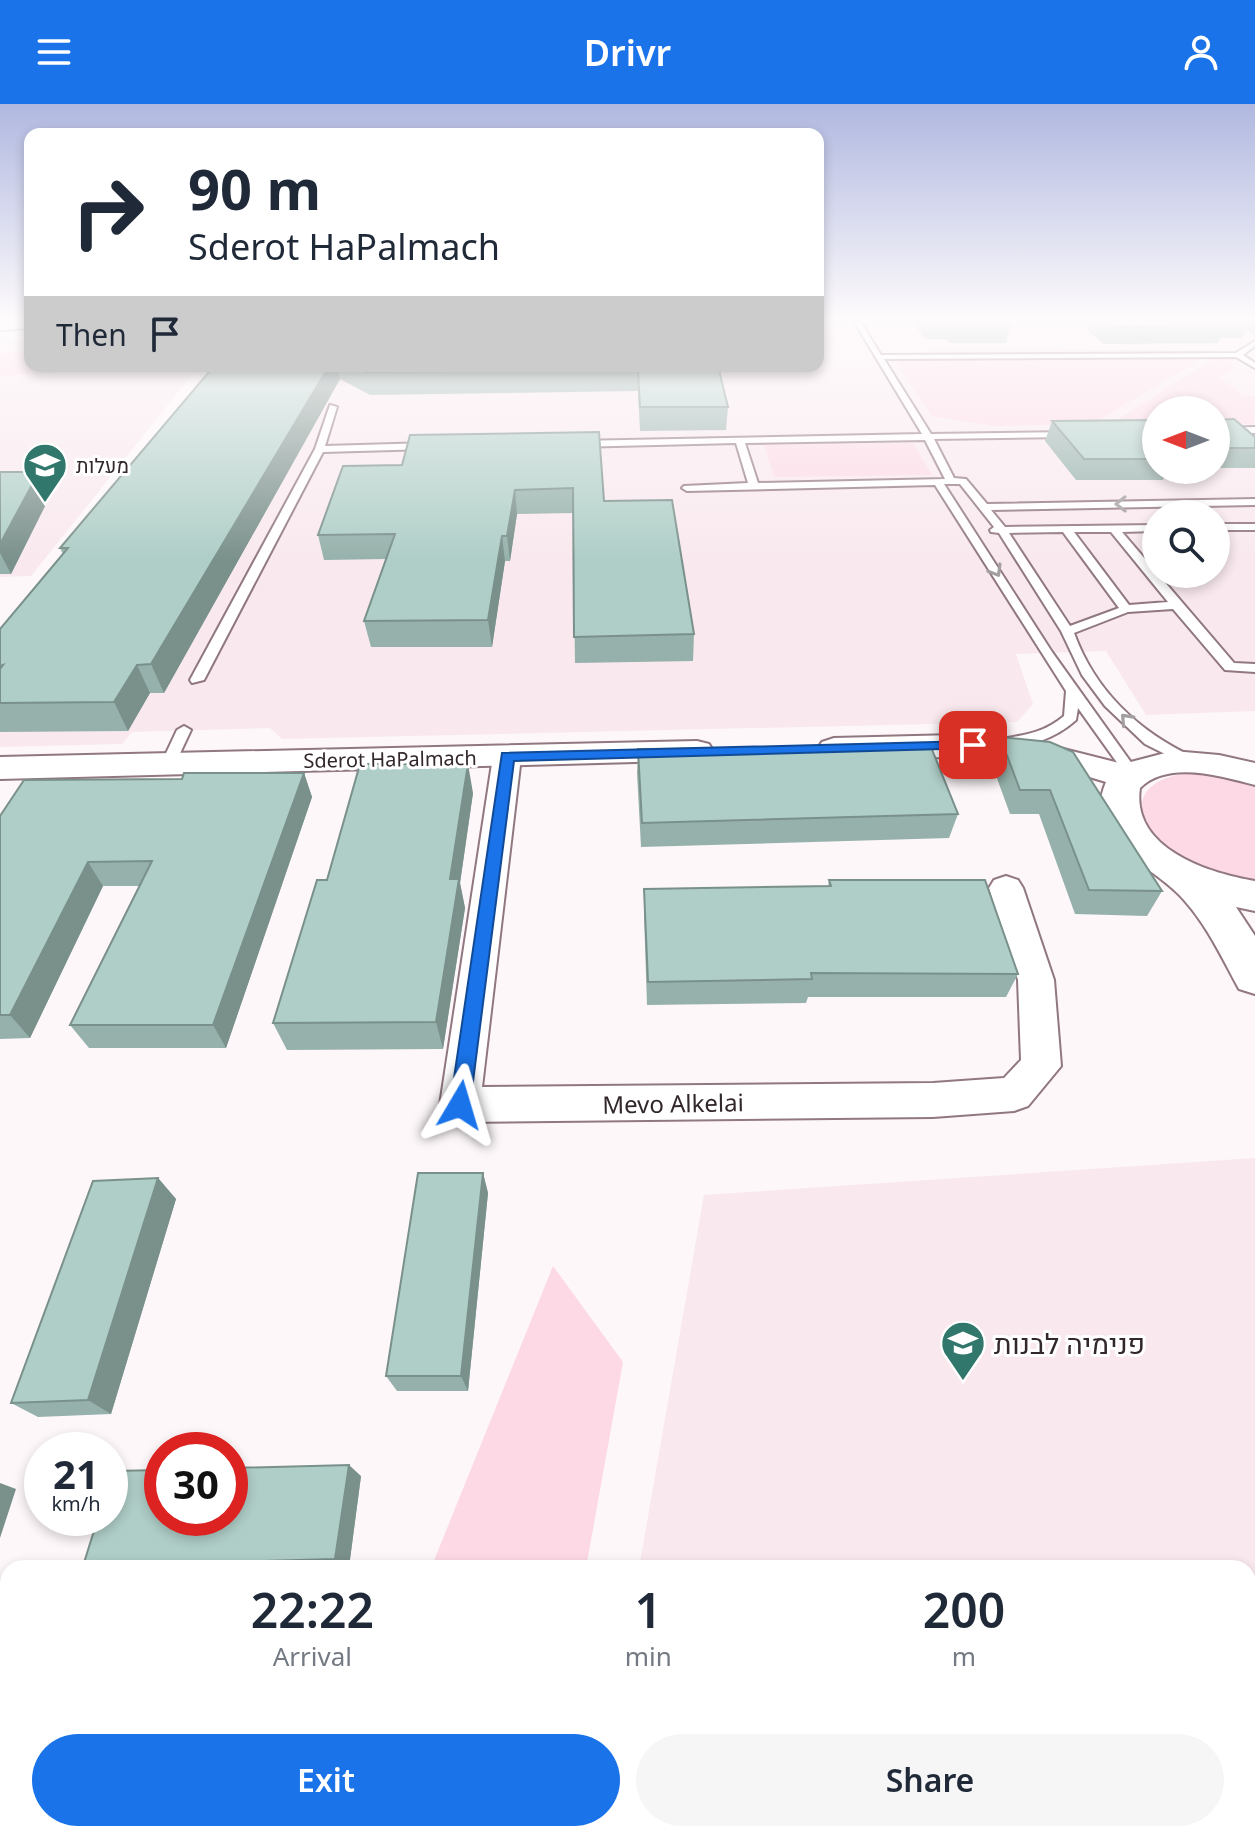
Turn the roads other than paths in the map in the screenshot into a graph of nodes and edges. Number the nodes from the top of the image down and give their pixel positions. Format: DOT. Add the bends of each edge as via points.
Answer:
graph roads {
  1 [pos="905,399"];
  2 [pos="333,407"];
  3 [pos="1255,430"];
  4 [pos="1230,431"];
  5 [pos="1080,434"];
  6 [pos="928,437"];
  7 [pos="739,440"];
  8 [pos="566,444"];
  9 [pos="442,446"];
  10 [pos="320,449"];
  11 [pos="951,481"];
  12 [pos="754,486"];
  13 [pos="687,488"];
  14 [pos="1255,502"];
  15 [pos="984,507"];
  16 [pos="1230,527"];
  17 [pos="1255,527"];
  18 [pos="1114,528"];
  19 [pos="1142,528"];
  20 [pos="1066,529"];
  21 [pos="971,530"];
  22 [pos="1002,530"];
  23 [pos="1176,605"];
  24 [pos="1126,609"];
  25 [pos="1067,631"];
  26 [pos="1255,668"];
  27 [pos="197,680"];
  28 [pos="1072,692"];
  29 [pos="184,730"];
  30 [pos="973,745"];
  31 [pos="801,750"];
  32 [pos="724,752"];
  33 [pos="507,757"];
  34 [pos="1190,761"];
  35 [pos="168,764"];
  36 [pos="1,770"];
  37 [pos="1251,772"];
  38 [pos="1127,785"];
  39 [pos="1184,875"];
  40 [pos="1006,888"];
  41 [pos="1255,896"];
  42 [pos="1255,977"];
  1 -- 6 [label="lane"];
  2 -- 10 [label="lane"];
  3 -- 4 [label="lane"];
  5 -- 6 [label="lane"];
  6 -- 7 [label="lane"];
  6 -- 11 [label="lane"];
  7 -- 8 [label="lane"];
  7 -- 12 [label="lane"];
  9 -- 10 [label="lane"];
  10 -- 27 [label="lane"];
  11 -- 12 [label="lane"];
  11 -- 15 [label="lane"];
  11 -- 21 [label="lane"];
  12 -- 13 [label="lane"];
  14 -- 15 [label="lane, one-way"];
  15 -- 22 [label="lane"];
  16 -- 17 [label="lane"];
  18 -- 19 [label="lane"];
  18 -- 20 [label="lane"];
  18 -- 23 [label="lane"];
  20 -- 22 [label="lane"];
  20 -- 24 [label="lane"];
  21 -- 22 [label="lane"];
  21 -- 28 [label="lane, one-way"];
  22 -- 25 [label="lane"];
  23 -- 24 [label="lane"];
  23 -- 26 [label="lane" via="1230,667"];
  24 -- 25 [label="lane"];
  34 -- 25 [label="lane, one-way" via="1148,740 1126,721 1072,648"];
  28 -- 30 [label="lane" via="1071,717 1057,730 1022,741"];
  28 -- 38 [label="lane"];
  29 -- 35 [label="lane"];
  30 -- 31 [label="street"];
  30 -- 38 [label="street"];
  32 -- 33 [label="street, Sderot HaPalmach"];
  33 -- 35 [label="street, Sderot HaPalmach"];
  33 -- 40 [label="street, Mevo Alkelai" via="460,1105 933,1100 1014,1094 1041,1066 1036,980"];
  34 -- 37 [label="street"];
  34 -- 38 [label="street" via="1151,766"];
  35 -- 36 [label="street, Sderot HaPalmach"];
  38 -- 39 [label="street" via="1121,817 1152,855"];
  39 -- 41 [label="street"];
  39 -- 42 [label="street" via="1237,937"];
}
